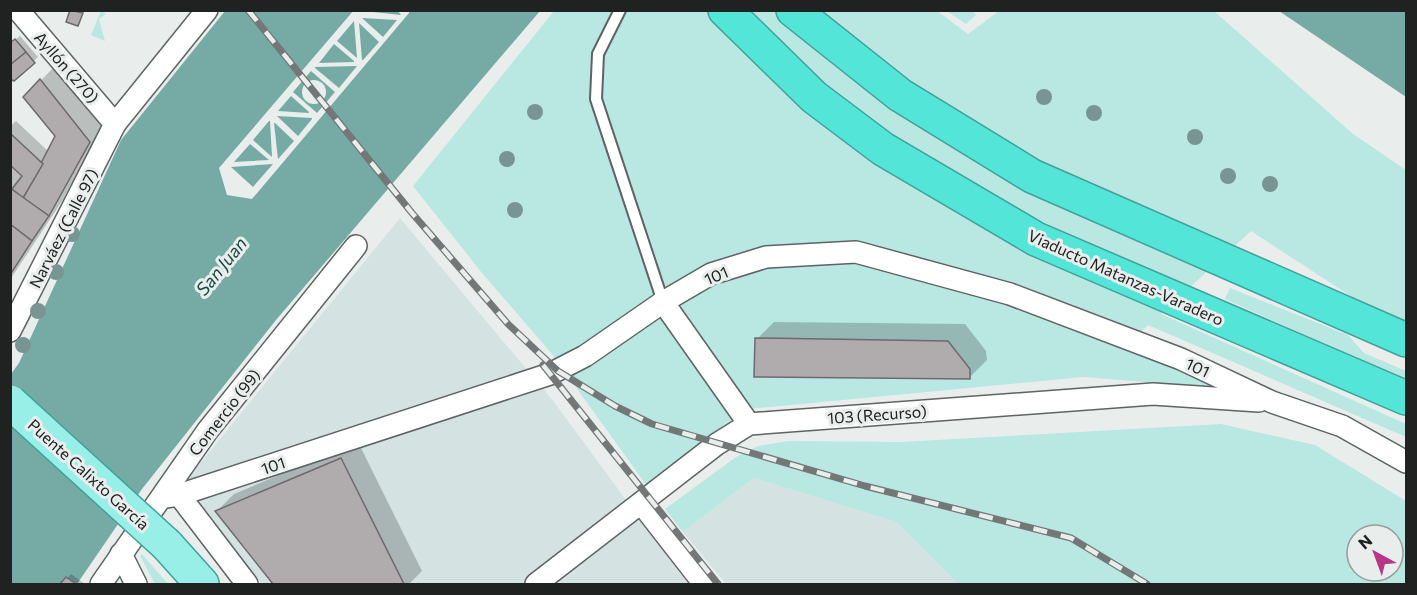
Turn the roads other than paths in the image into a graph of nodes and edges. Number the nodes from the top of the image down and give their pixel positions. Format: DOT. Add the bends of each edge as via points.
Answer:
graph roads {
  1 [pos="18,10"];
  2 [pos="207,10"];
  3 [pos="621,10"];
  4 [pos="726,10"];
  5 [pos="793,10"];
  6 [pos="116,124"];
  7 [pos="356,246"];
  8 [pos="663,302"];
  9 [pos="10,331"];
  10 [pos="1407,340"];
  11 [pos="1407,398"];
  12 [pos="10,402"];
  13 [pos="1272,402"];
  14 [pos="749,424"];
  15 [pos="1407,462"];
  16 [pos="168,497"];
  17 [pos="641,503"];
  18 [pos="121,554"];
  19 [pos="101,585"];
  20 [pos="136,585"];
  21 [pos="202,585"];
  22 [pos="247,585"];
  23 [pos="536,585"];
  24 [pos="704,585"];
  1 -- 6 [label="street, Ayllón (270)"];
  2 -- 6 [label="street"];
  3 -- 8 [label="lane" via="598,54 596,99"];
  4 -- 11 [label="highway, Viaducto Matanzas-Varadero" via="814,97 883,149 1036,239"];
  5 -- 10 [label="highway" via="900,95 1032,176"];
  6 -- 9 [label="street, Narváez (Calle 97)"];
  7 -- 16 [label="street, Comercio (99)" via="207,430"];
  8 -- 13 [label="street, 101" via="711,274 766,257 856,252 1010,294 1181,359"];
  8 -- 14 [label="street"];
  8 -- 16 [label="street, 101" via="585,356 550,374"];
  12 -- 21 [label="main road, Puente Calixto García, bridge" via="167,545"];
  13 -- 14 [label="street, 103 (Recurso)" via="1153,394"];
  13 -- 15 [label="street" via="1342,426"];
  14 -- 17 [label="street, 103 (Recurso)"];
  16 -- 18 [label="street, Comercio (99)"];
  16 -- 22 [label="street"];
  17 -- 23 [label="street, 103 (Recurso)"];
  17 -- 24 [label="street"];
  18 -- 19 [label="street, Comercio (99)"];
  18 -- 20 [label="street"];
}
